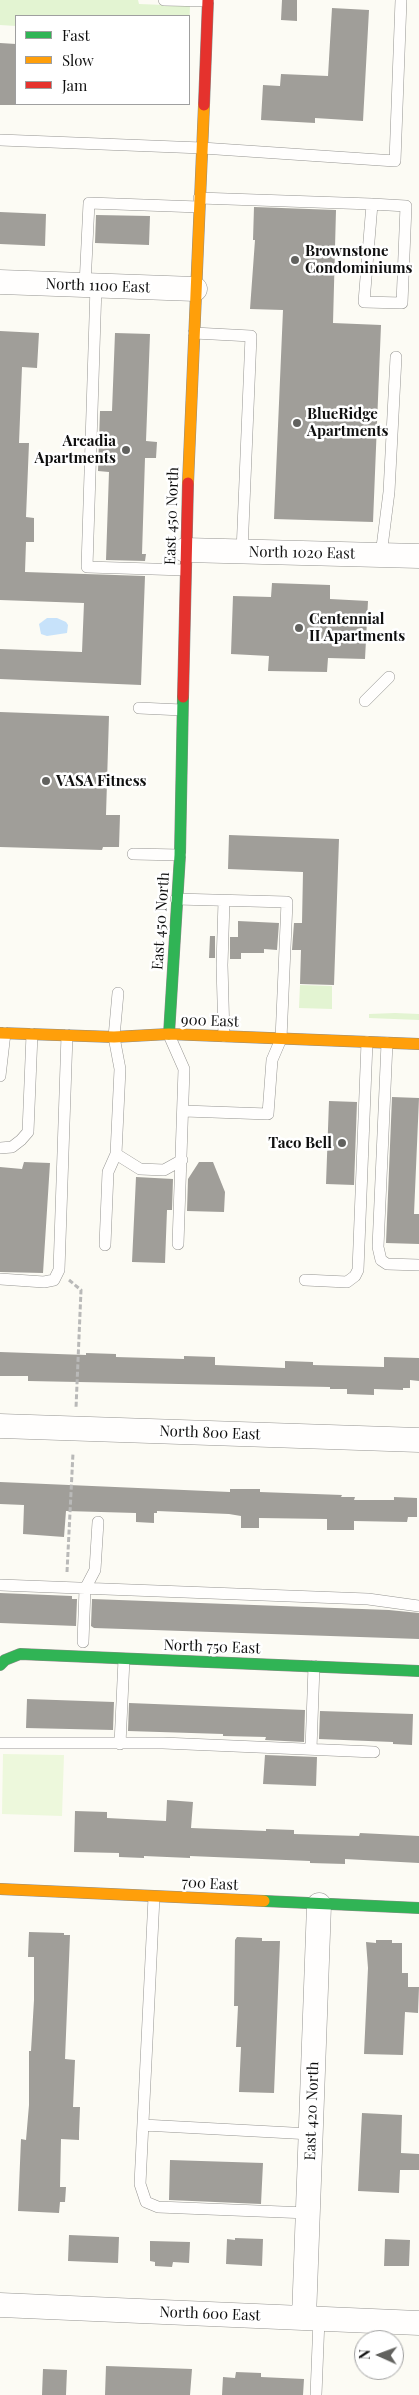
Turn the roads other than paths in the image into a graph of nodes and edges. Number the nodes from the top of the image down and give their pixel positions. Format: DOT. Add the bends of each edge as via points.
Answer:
graph roads {
  1 [pos="164,0"];
  2 [pos="208,0"];
  3 [pos="401,0"];
  4 [pos="0,140"];
  5 [pos="202,148"];
  6 [pos="199,202"];
  7 [pos="372,204"];
  8 [pos="0,282"];
  9 [pos="90,286"];
  10 [pos="195,289"];
  11 [pos="194,333"];
  12 [pos="396,357"];
  13 [pos="242,552"];
  14 [pos="381,555"];
  15 [pos="419,556"];
  16 [pos="185,560"];
  17 [pos="389,677"];
  18 [pos="365,701"];
  19 [pos="139,708"];
  20 [pos="183,710"];
  21 [pos="133,854"];
  22 [pos="180,855"];
  23 [pos="176,900"];
  24 [pos="224,901"];
  25 [pos="118,992"];
  26 [pos="2,1033"];
  27 [pos="32,1034"];
  28 [pos="169,1034"];
  29 [pos="68,1035"];
  30 [pos="224,1036"];
  31 [pos="114,1037"];
  32 [pos="281,1039"];
  33 [pos="368,1042"];
  34 [pos="387,1043"];
  35 [pos="419,1044"];
  36 [pos="0,1076"];
  37 [pos="184,1111"];
  38 [pos="0,1148"];
  39 [pos="116,1154"];
  40 [pos="182,1160"];
  41 [pos="178,1244"];
  42 [pos="105,1245"];
  43 [pos="419,1265"];
  44 [pos="0,1279"];
  45 [pos="306,1280"];
  46 [pos="0,1426"];
  47 [pos="419,1440"];
  48 [pos="98,1522"];
  49 [pos="0,1585"];
  50 [pos="85,1589"];
  51 [pos="419,1606"];
  52 [pos="83,1642"];
  53 [pos="124,1659"];
  54 [pos="2,1662"];
  55 [pos="314,1666"];
  56 [pos="419,1671"];
  57 [pos="0,1742"];
  58 [pos="120,1744"];
  59 [pos="311,1749"];
  60 [pos="374,1752"];
  61 [pos="0,1889"];
  62 [pos="154,1897"];
  63 [pos="319,1905"];
  64 [pos="419,1908"];
  65 [pos="143,2125"];
  66 [pos="311,2134"];
  67 [pos="308,2213"];
  68 [pos="0,2305"];
  69 [pos="312,2318"];
  70 [pos="419,2323"];
  71 [pos="316,2395"];
  1 -- 2 [label="lane"];
  2 -- 5 [label="street, East 450 North"];
  3 -- 5 [label="lane" via="395,161"];
  4 -- 5 [label="lane"];
  5 -- 6 [label="street, East 450 North"];
  6 -- 7 [label="lane"];
  6 -- 9 [label="lane" via="89,203"];
  6 -- 10 [label="street, East 450 North"];
  7 -- 7 [label="lane" via="406,206 402,303 364,302"];
  8 -- 9 [label="street, North 1100 East"];
  9 -- 10 [label="street, North 1100 East"];
  9 -- 16 [label="lane" via="87,567"];
  10 -- 11 [label="street, East 450 North"];
  11 -- 13 [label="lane" via="251,336"];
  11 -- 16 [label="street, East 450 North"];
  12 -- 14 [label="lane" via="389,492"];
  13 -- 14 [label="street, North 1020 East"];
  13 -- 16 [label="street, North 1020 East"];
  14 -- 15 [label="street, North 1020 East"];
  16 -- 20 [label="street, East 450 North"];
  17 -- 18 [label="lane"];
  19 -- 20 [label="lane"];
  20 -- 22 [label="street, East 450 North"];
  21 -- 22 [label="lane"];
  22 -- 23 [label="street, East 450 North"];
  23 -- 24 [label="lane"];
  23 -- 28 [label="street, East 450 North"];
  24 -- 30 [label="lane"];
  24 -- 32 [label="lane" via="287,902"];
  25 -- 31 [label="lane"];
  26 -- 27 [label="street, 900 East"];
  26 -- 36 [label="lane"];
  27 -- 29 [label="street, 900 East"];
  27 -- 38 [label="lane" via="28,1132 12,1147"];
  28 -- 30 [label="street, 900 East"];
  28 -- 31 [label="street, 900 East"];
  28 -- 37 [label="lane" via="184,1069"];
  29 -- 31 [label="street, 900 East"];
  29 -- 44 [label="lane" via="59,1270 54,1280 49,1281"];
  30 -- 32 [label="street, 900 East"];
  31 -- 39 [label="lane" via="120,1069"];
  32 -- 33 [label="street, 900 East"];
  32 -- 37 [label="lane" via="272,1060 268,1114"];
  33 -- 34 [label="street, 900 East"];
  33 -- 45 [label="lane" via="358,1270 347,1282"];
  34 -- 35 [label="street, 900 East"];
  34 -- 43 [label="lane" via="378,1247 380,1260 387,1264"];
  37 -- 40 [label="lane"];
  39 -- 40 [label="lane" via="140,1169 164,1170"];
  39 -- 42 [label="lane" via="108,1172"];
  40 -- 41 [label="lane"];
  46 -- 47 [label="street, North 800 East"];
  48 -- 50 [label="lane" via="95,1570"];
  49 -- 50 [label="lane"];
  50 -- 51 [label="lane" via="368,1599"];
  50 -- 52 [label="lane"];
  53 -- 54 [label="street, North 750 East" via="20,1654"];
  53 -- 55 [label="street, North 750 East"];
  53 -- 58 [label="lane"];
  55 -- 56 [label="street, North 750 East"];
  55 -- 59 [label="lane"];
  57 -- 58 [label="lane"];
  58 -- 59 [label="lane"];
  59 -- 60 [label="lane"];
  61 -- 62 [label="street, 700 East"];
  62 -- 63 [label="street, 700 East"];
  62 -- 65 [label="lane"];
  63 -- 64 [label="street, 700 East"];
  63 -- 66 [label="street, East 420 North"];
  65 -- 66 [label="lane"];
  65 -- 67 [label="lane" via="140,2184 146,2202 158,2207"];
  66 -- 67 [label="street, East 420 North"];
  67 -- 69 [label="street, East 420 North"];
  68 -- 69 [label="street, North 600 East"];
  69 -- 70 [label="street, North 600 East"];
  69 -- 71 [label="lane"];
}
